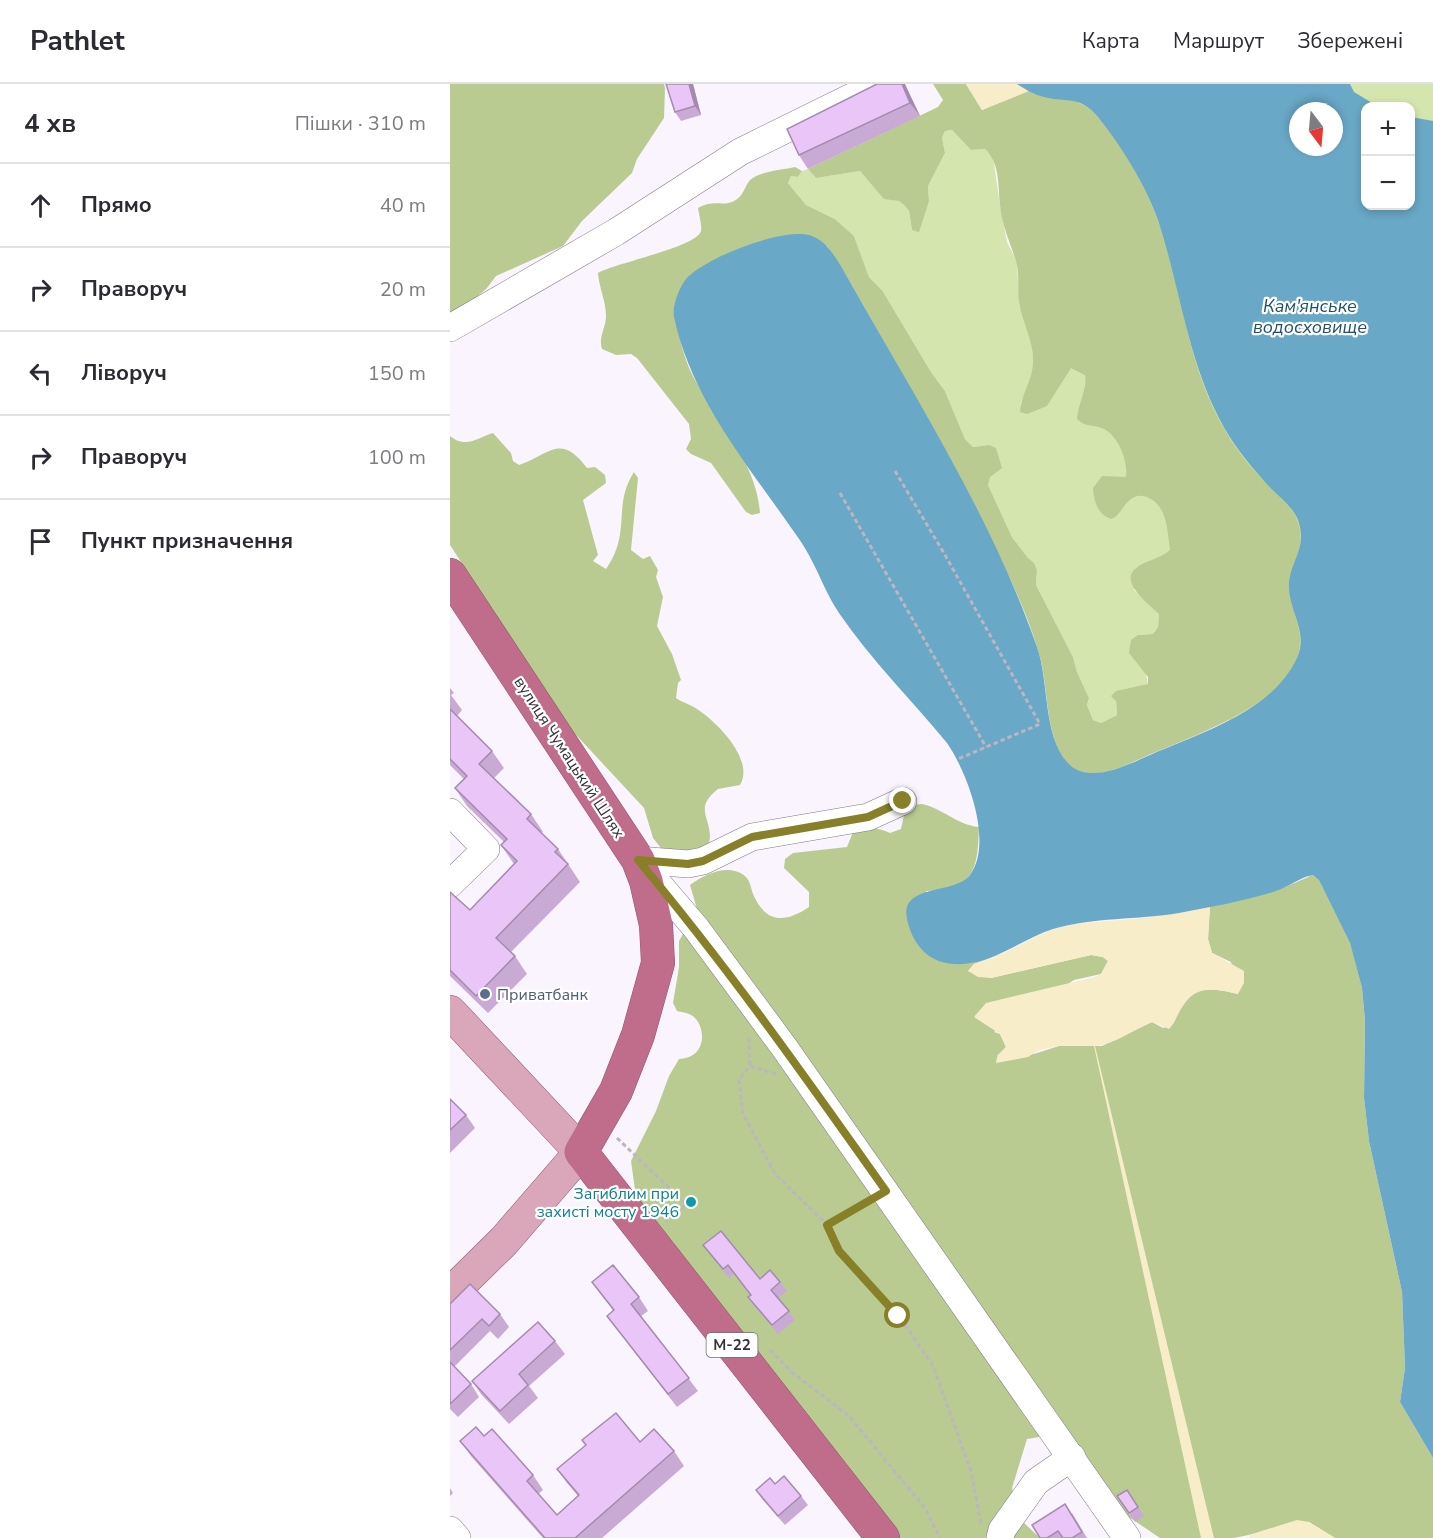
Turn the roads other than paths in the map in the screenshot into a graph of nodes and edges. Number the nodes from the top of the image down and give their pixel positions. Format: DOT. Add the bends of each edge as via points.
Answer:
graph roads {
  1 [pos="878,84"];
  2 [pos="450,328"];
  3 [pos="450,575"];
  4 [pos="903,801"];
  5 [pos="450,812"];
  6 [pos="638,860"];
  7 [pos="450,884"];
  8 [pos="450,1012"];
  9 [pos="581,1152"];
  10 [pos="450,1294"];
  11 [pos="1072,1457"];
  12 [pos="450,1530"];
  13 [pos="991,1534"];
  14 [pos="1128,1536"];
  15 [pos="457,1538"];
  16 [pos="883,1538"];
  1 -- 2 [label="street" via="740,152 616,232"];
  3 -- 6 [label="highway, вулиця Чумацький Шлях"];
  4 -- 6 [label="street" via="868,817 752,837 703,861 688,864"];
  5 -- 7 [label="street" via="486,849"];
  6 -- 9 [label="highway, вулиця Чумацький Шлях" via="656,925 658,963 638,1035 616,1092"];
  6 -- 11 [label="street" via="696,928 797,1065"];
  8 -- 9 [label="main road"];
  9 -- 10 [label="main road" via="504,1241"];
  9 -- 16 [label="highway, М-22"];
  11 -- 13 [label="street" via="1036,1482 1002,1530"];
  11 -- 14 [label="street"];
  12 -- 15 [label="street"];
}
